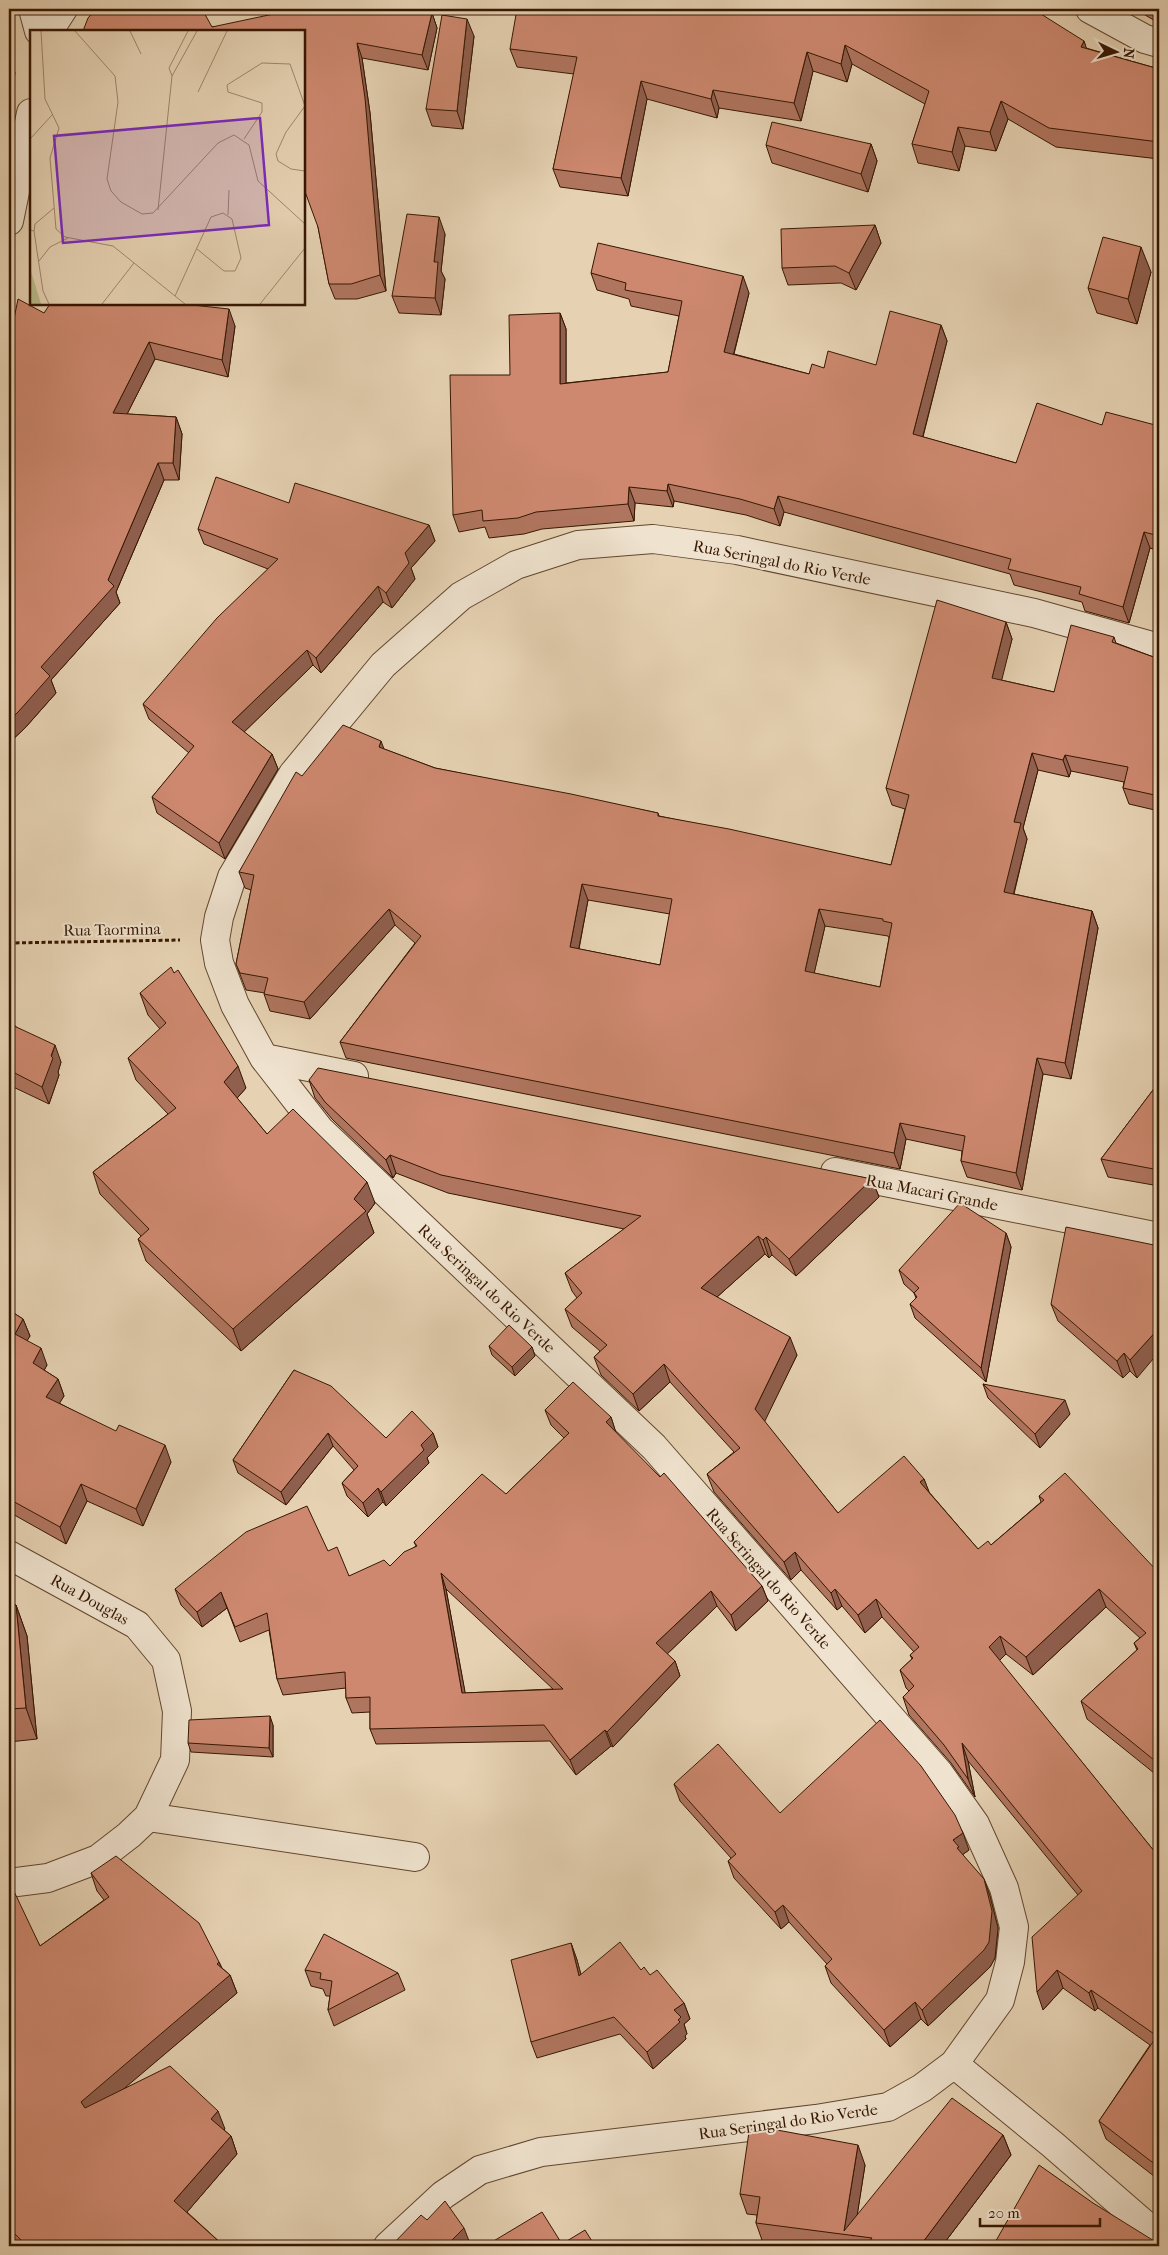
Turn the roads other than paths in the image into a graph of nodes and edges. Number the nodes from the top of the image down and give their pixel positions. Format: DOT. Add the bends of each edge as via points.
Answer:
graph roads {
  1 [pos="33,9"];
  2 [pos="63,9"];
  3 [pos="1090,9"];
  4 [pos="39,30"];
  5 [pos="52,30"];
  6 [pos="1159,43"];
  7 [pos="30,117"];
  8 [pos="9,221"];
  9 [pos="1159,648"];
  10 [pos="264,1058"];
  11 [pos="380,1082"];
  12 [pos="809,1167"];
  13 [pos="1159,1237"];
  14 [pos="9,1555"];
  15 [pos="148,1817"];
  16 [pos="415,1857"];
  17 [pos="9,1883"];
  18 [pos="954,2064"];
  19 [pos="1159,2234"];
  20 [pos="388,2246"];
  1 -- 4 [label="street"];
  2 -- 5 [label="street"];
  3 -- 6 [label="street" via="1145,39"];
  7 -- 8 [label="street"];
  9 -- 10 [label="street, Rua Seringal do Rio Verde" via="1034,613 737,550 653,539 578,544 516,565 461,596 383,665 293,774 232,877 215,940 219,963 236,1006"];
  10 -- 11 [label="street"];
  10 -- 18 [label="street, Rua Seringal do Rio Verde" via="320,1130 654,1447 939,1773 975,1824 1004,1888 1014,1927 1010,1962 1000,2000"];
  12 -- 13 [label="street, Rua Macari Grande"];
  14 -- 15 [label="street, Rua Douglas" via="137,1626 166,1660 177,1711 176,1760"];
  15 -- 16 [label="street"];
  15 -- 17 [label="street, Rua Douglas" via="98,1860 48,1878"];
  18 -- 19 [label="street"];
  18 -- 20 [label="street, Rua Seringal do Rio Verde" via="922,2088 888,2107 816,2119 541,2152 480,2170 443,2195"];
}
